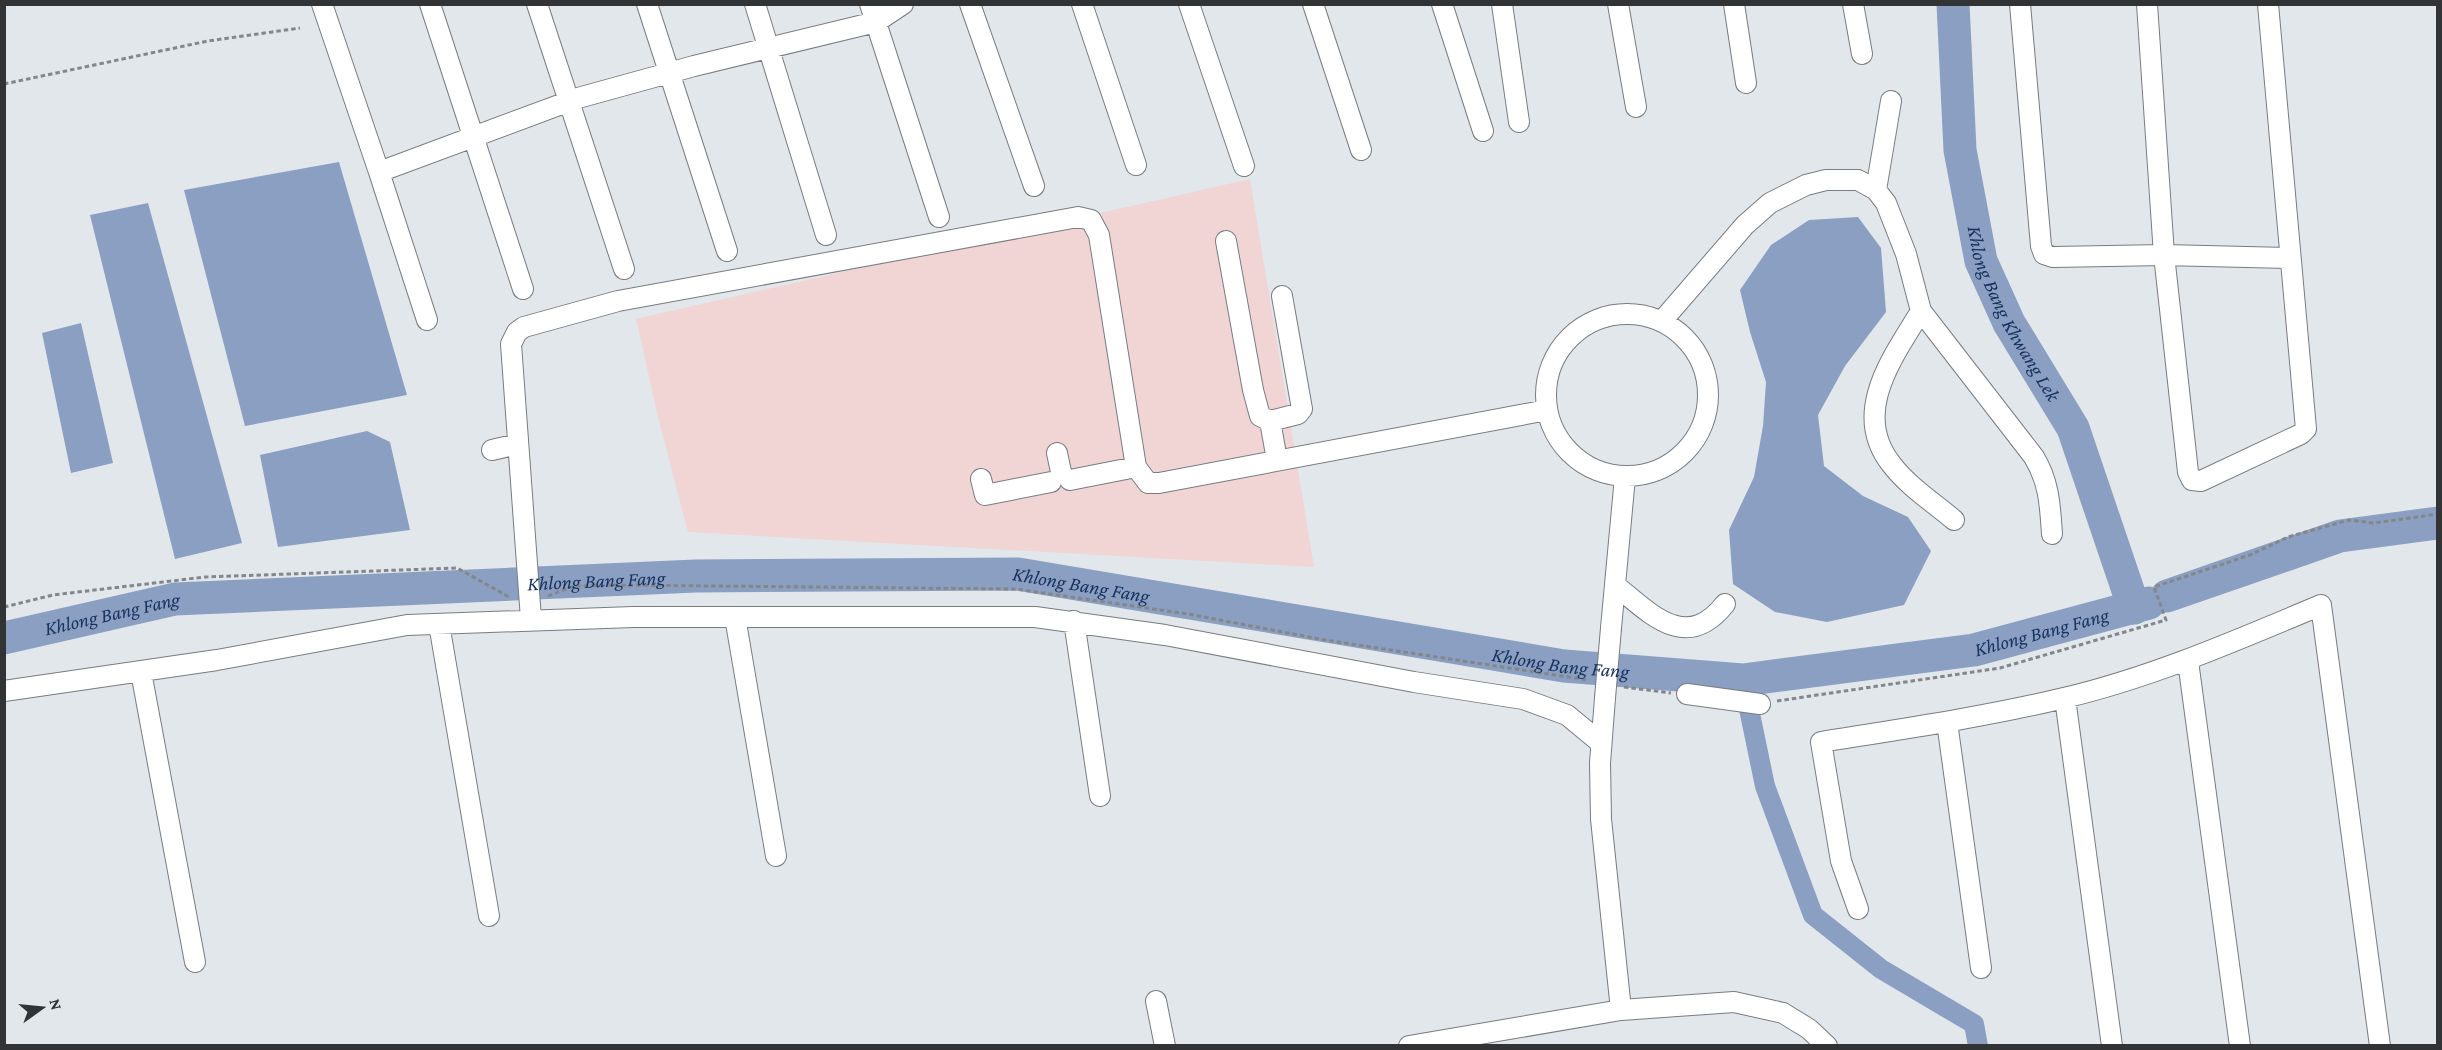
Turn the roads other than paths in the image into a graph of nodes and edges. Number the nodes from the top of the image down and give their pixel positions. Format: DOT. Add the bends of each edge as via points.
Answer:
graph roads {
  1 [pos="322,4"];
  2 [pos="430,4"];
  3 [pos="537,4"];
  4 [pos="647,4"];
  5 [pos="755,4"];
  6 [pos="903,4"];
  7 [pos="970,4"];
  8 [pos="1082,4"];
  9 [pos="1189,4"];
  10 [pos="1314,4"];
  11 [pos="1442,4"];
  12 [pos="1502,4"];
  13 [pos="1618,4"];
  14 [pos="1734,4"];
  15 [pos="1853,4"];
  16 [pos="2020,4"];
  17 [pos="2147,4"];
  18 [pos="2268,4"];
  19 [pos="873,13"];
  20 [pos="768,48"];
  21 [pos="1862,54"];
  22 [pos="669,73"];
  23 [pos="1746,83"];
  24 [pos="569,102"];
  25 [pos="1891,102"];
  26 [pos="1635,107"];
  27 [pos="1519,122"];
  28 [pos="1483,131"];
  29 [pos="473,137"];
  30 [pos="1361,150"];
  31 [pos="1136,165"];
  32 [pos="1244,166"];
  33 [pos="379,172"];
  34 [pos="1034,186"];
  35 [pos="1876,190"];
  36 [pos="939,217"];
  37 [pos="826,235"];
  38 [pos="1226,241"];
  39 [pos="727,251"];
  40 [pos="2164,255"];
  41 [pos="2290,258"];
  42 [pos="624,269"];
  43 [pos="523,289"];
  44 [pos="1282,296"];
  45 [pos="1921,311"];
  46 [pos="427,320"];
  47 [pos="1662,321"];
  48 [pos="1547,410"];
  49 [pos="1270,421"];
  50 [pos="518,444"];
  51 [pos="492,450"];
  52 [pos="1277,460"];
  53 [pos="1136,466"];
  54 [pos="1625,477"];
  55 [pos="981,479"];
  56 [pos="1954,520"];
  57 [pos="2052,534"];
  58 [pos="1615,585"];
  59 [pos="1725,604"];
  60 [pos="735,617"];
  61 [pos="531,619"];
  62 [pos="1074,621"];
  63 [pos="439,624"];
  64 [pos="2188,661"];
  65 [pos="141,672"];
  66 [pos="4,691"];
  67 [pos="1687,694"];
  68 [pos="2065,698"];
  69 [pos="1760,704"];
  70 [pos="1947,722"];
  71 [pos="1601,743"];
  72 [pos="1100,796"];
  73 [pos="776,856"];
  74 [pos="1858,909"];
  75 [pos="489,916"];
  76 [pos="195,962"];
  77 [pos="1981,968"];
  78 [pos="1156,1001"];
  79 [pos="1621,1010"];
  80 [pos="1165,1046"];
  81 [pos="1409,1046"];
  82 [pos="1827,1046"];
  83 [pos="2112,1046"];
  84 [pos="2240,1046"];
  85 [pos="2380,1046"];
  1 -- 33 [label="street"];
  2 -- 29 [label="street"];
  3 -- 24 [label="street"];
  4 -- 22 [label="street"];
  5 -- 20 [label="street"];
  6 -- 19 [label="street"];
  7 -- 34 [label="street"];
  8 -- 31 [label="street"];
  9 -- 32 [label="street"];
  10 -- 30 [label="street"];
  11 -- 28 [label="street"];
  12 -- 27 [label="street"];
  13 -- 26 [label="street"];
  14 -- 23 [label="street"];
  15 -- 21 [label="street"];
  16 -- 40 [label="street" via="2044,254"];
  17 -- 40 [label="street"];
  18 -- 41 [label="street"];
  19 -- 20 [label="street"];
  19 -- 36 [label="street"];
  20 -- 22 [label="street"];
  20 -- 37 [label="street"];
  22 -- 24 [label="street"];
  22 -- 39 [label="street"];
  24 -- 29 [label="street"];
  24 -- 42 [label="street"];
  25 -- 35 [label="street"];
  29 -- 33 [label="street"];
  29 -- 43 [label="street"];
  33 -- 46 [label="street"];
  35 -- 45 [label="street" via="1886,203 1906,254"];
  35 -- 47 [label="street" via="1858,180 1826,180 1770,203 1745,225"];
  38 -- 49 [label="street" via="1253,390 1260,416"];
  40 -- 41 [label="street"];
  40 -- 41 [label="street" via="2188,472 2192,480 2202,481 2306,429"];
  44 -- 49 [label="street" via="1302,409 1298,414"];
  45 -- 56 [label="street" via="1883,374 1875,415 1877,437 1893,467"];
  45 -- 57 [label="street" via="2039,466 2050,494"];
  47 -- 48 [label="street" via="1638,314 1612,314 1588,323 1568,338 1553,360 1546,384"];
  47 -- 54 [label="street" via="1683,335 1698,355 1706,378 1708,402 1689,447 1671,464 1649,474"];
  48 -- 52 [label="street"];
  48 -- 54 [label="street" via="1556,436 1574,457 1598,471"];
  49 -- 52 [label="street"];
  50 -- 51 [label="street"];
  50 -- 53 [label="street" via="511,344 524,327 618,301 1078,218 1091,220 1099,235"];
  50 -- 61 [label="street"];
  52 -- 53 [label="street" via="1159,483 1148,483"];
  53 -- 55 [label="street" via="1059,472 986,495"];
  54 -- 58 [label="street"];
  58 -- 59 [label="street" via="1657,619 1672,626 1701,625"];
  58 -- 71 [label="street, bridge"];
  60 -- 61 [label="street"];
  60 -- 62 [label="street" via="1035,617"];
  60 -- 73 [label="street"];
  61 -- 63 [label="street"];
  62 -- 71 [label="street" via="1523,699 1567,715"];
  62 -- 72 [label="street"];
  63 -- 65 [label="street" via="380,629"];
  63 -- 75 [label="street"];
  64 -- 68 [label="street"];
  64 -- 84 [label="street"];
  64 -- 85 [label="street" via="2321,605"];
  65 -- 66 [label="street"];
  65 -- 76 [label="street"];
  67 -- 69 [label="street"];
  68 -- 70 [label="street"];
  68 -- 83 [label="street"];
  70 -- 74 [label="street" via="1821,741 1841,861"];
  70 -- 77 [label="street"];
  71 -- 79 [label="street" via="1600,819"];
  78 -- 80 [label="street"];
  79 -- 81 [label="street"];
  79 -- 82 [label="street" via="1734,1002 1783,1013"];
}
